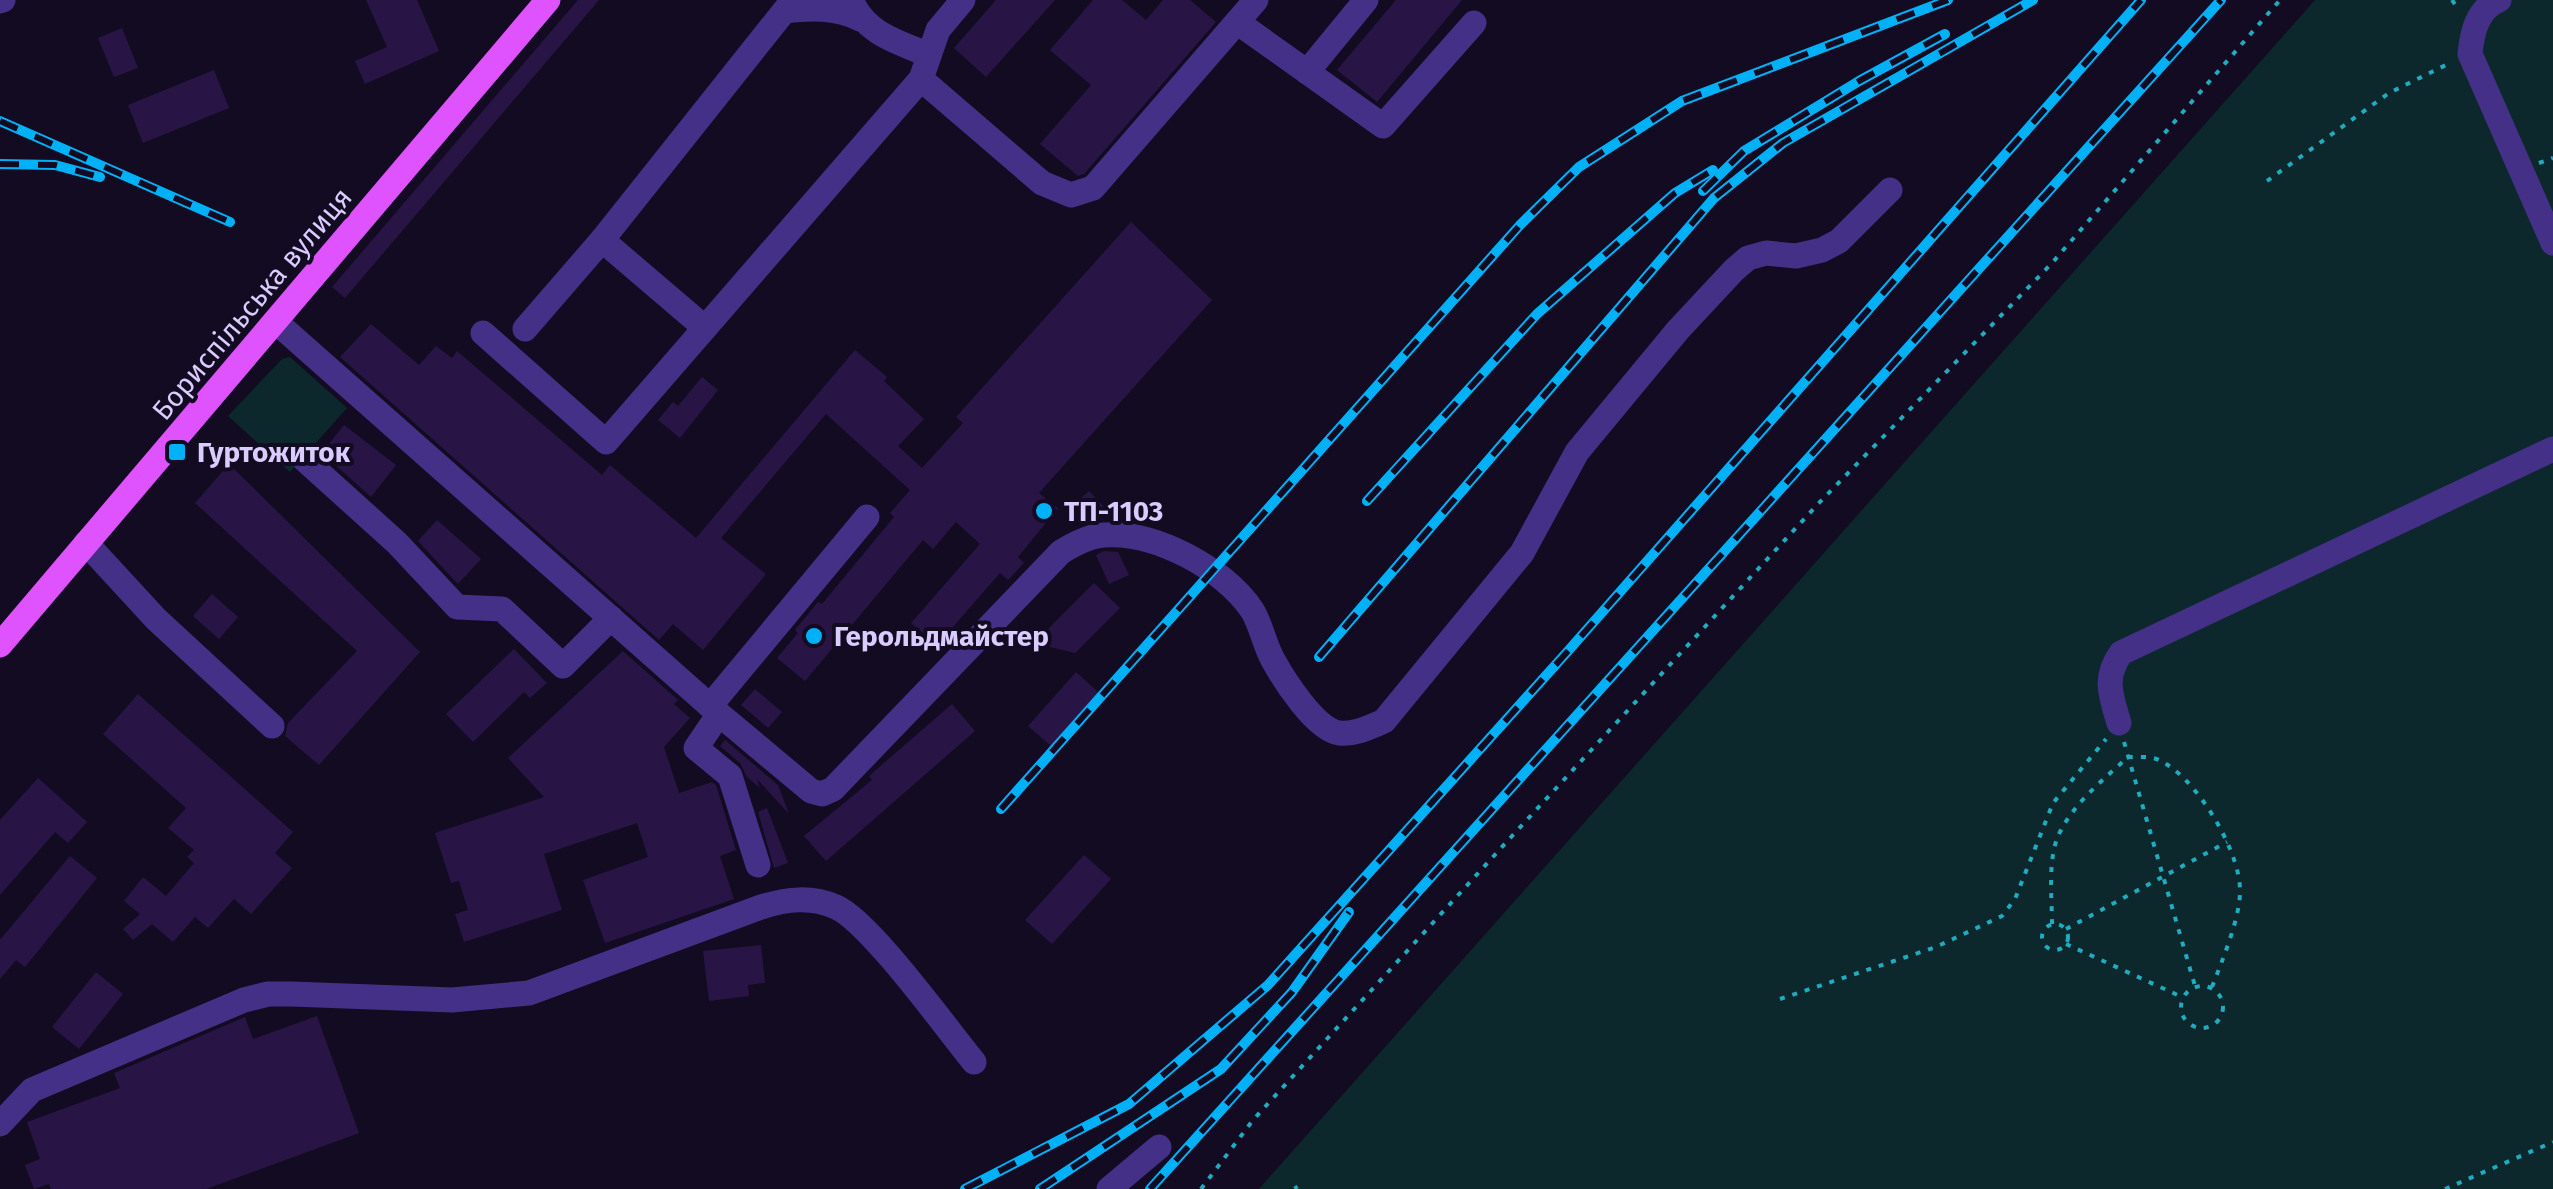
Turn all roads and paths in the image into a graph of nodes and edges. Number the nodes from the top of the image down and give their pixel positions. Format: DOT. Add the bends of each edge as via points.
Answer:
graph roads {
  1 [pos="548,0"];
  2 [pos="963,0"];
  3 [pos="1366,0"];
  4 [pos="2280,0"];
  5 [pos="2499,0"];
  6 [pos="789,5"];
  7 [pos="1243,8"];
  8 [pos="855,10"];
  9 [pos="1474,23"];
  10 [pos="2470,54"];
  11 [pos="925,67"];
  12 [pos="1307,72"];
  13 [pos="2267,181"];
  14 [pos="1890,190"];
  15 [pos="602,240"];
  16 [pos="2553,243"];
  17 [pos="276,322"];
  18 [pos="705,328"];
  19 [pos="525,330"];
  20 [pos="482,333"];
  21 [pos="2553,449"];
  22 [pos="305,460"];
  23 [pos="867,517"];
  24 [pos="86,544"];
  25 [pos="610,618"];
  26 [pos="0,645"];
  27 [pos="715,710"];
  28 [pos="2119,724"];
  29 [pos="272,726"];
  30 [pos="2128,757"];
  31 [pos="2227,842"];
  32 [pos="758,865"];
  33 [pos="2164,876"];
  34 [pos="2052,924"];
  35 [pos="2066,929"];
  36 [pos="2066,944"];
  37 [pos="2195,986"];
  38 [pos="2212,987"];
  39 [pos="2182,997"];
  40 [pos="1780,999"];
  41 [pos="974,1062"];
  42 [pos="0,1124"];
  43 [pos="2553,1142"];
  44 [pos="1159,1147"];
  45 [pos="1110,1189"];
  46 [pos="1201,1189"];
  47 [pos="2445,1189"];
  1 -- 17 [label="main road, Бориспільська вулиця"];
  2 -- 11 [label="lane" via="938,30"];
  3 -- 12 [label="lane"];
  4 -- 46 [label="path" via="2052,263 1818,504 1512,836 1253,1120"];
  5 -- 10 [label="lane" via="2472,30"];
  6 -- 8 [label="lane"];
  6 -- 15 [label="lane"];
  7 -- 11 [label="lane" via="1093,188 1072,196 1042,183"];
  7 -- 12 [label="lane"];
  8 -- 11 [label="lane" via="874,32"];
  9 -- 12 [label="lane" via="1383,126"];
  10 -- 13 [label="path" via="2389,92"];
  10 -- 16 [label="lane"];
  11 -- 18 [label="lane"];
  14 -- 27 [label="lane" via="1822,250 1796,256 1766,252 1734,270 1578,452 1522,553 1384,722 1340,733 1322,726 1272,658 1252,610 1211,569 1173,549 1102,534 1061,552 833,789 811,791"];
  15 -- 18 [label="lane"];
  15 -- 19 [label="lane"];
  17 -- 24 [label="main road, Бориспільська вулиця"];
  17 -- 25 [label="lane"];
  18 -- 20 [label="lane" via="606,442"];
  21 -- 28 [label="lane" via="2121,653 2107,682"];
  22 -- 25 [label="lane" via="458,607 502,609 563,666"];
  23 -- 27 [label="lane"];
  24 -- 26 [label="main road, Бориспільська вулиця"];
  24 -- 29 [label="lane" via="156,620"];
  25 -- 27 [label="lane"];
  27 -- 32 [label="lane" via="696,748 730,776"];
  28 -- 30 [label="path"];
  28 -- 40 [label="path" via="2053,803 2015,900 2002,916"];
  30 -- 31 [label="path" via="2158,759 2189,784"];
  30 -- 33 [label="path"];
  30 -- 34 [label="path" via="2059,833"];
  31 -- 33 [label="path"];
  31 -- 38 [label="path" via="2240,889"];
  33 -- 35 [label="path"];
  33 -- 37 [label="path"];
  34 -- 35 [label="path"];
  34 -- 36 [label="path" via="2045,944"];
  35 -- 36 [label="path"];
  36 -- 39 [label="path"];
  37 -- 38 [label="path"];
  37 -- 39 [label="path"];
  38 -- 39 [label="path" via="2223,1000 2222,1017 2209,1028 2192,1027 2181,1014"];
  41 -- 42 [label="lane" via="854,917 798,899 529,993 452,1000 268,994 244,1000 32,1090"];
  43 -- 47 [label="path"];
  44 -- 45 [label="lane"];
}
